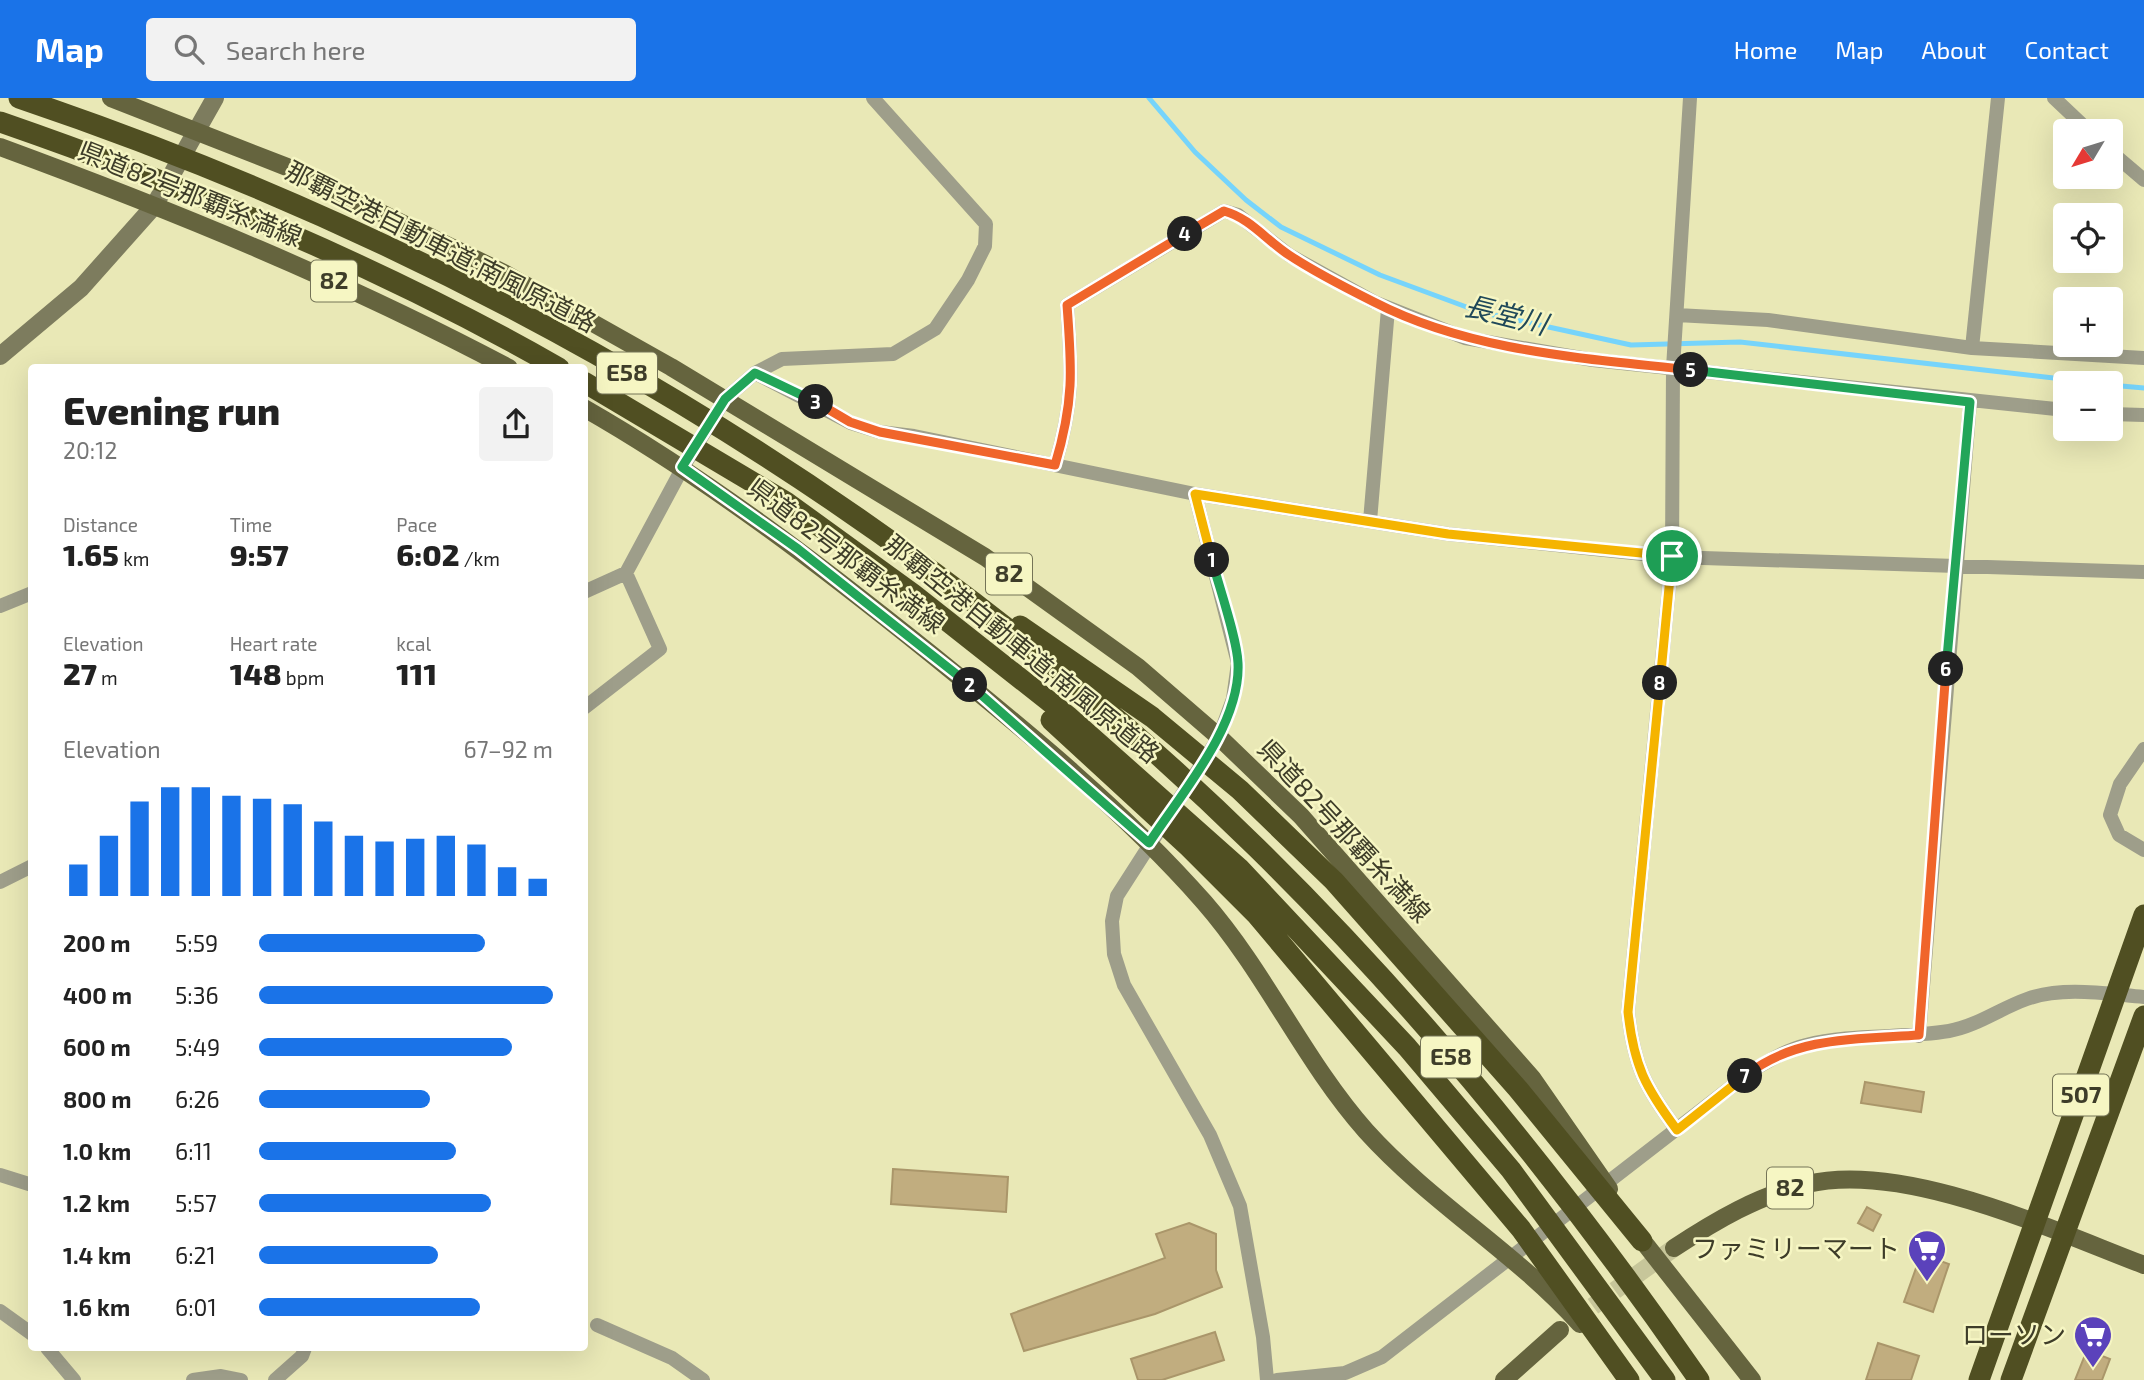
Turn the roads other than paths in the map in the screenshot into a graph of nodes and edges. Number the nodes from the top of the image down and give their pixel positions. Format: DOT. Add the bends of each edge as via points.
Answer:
graph roads {
  1 [pos="19,98"];
  2 [pos="111,98"];
  3 [pos="215,98"];
  4 [pos="873,98"];
  5 [pos="1690,98"];
  6 [pos="1998,98"];
  7 [pos="2054,98"];
  8 [pos="2076,119"];
  9 [pos="0,122"];
  10 [pos="198,130"];
  11 [pos="0,147"];
  12 [pos="2123,162"];
  13 [pos="2144,180"];
  14 [pos="154,206"];
  15 [pos="1388,309"];
  16 [pos="1678,315"];
  17 [pos="1972,348"];
  18 [pos="0,356"];
  19 [pos="2144,358"];
  20 [pos="502,364"];
  21 [pos="551,364"];
  22 [pos="1673,368"];
  23 [pos="755,373"];
  24 [pos="588,384"];
  25 [pos="725,399"];
  26 [pos="1970,402"];
  27 [pos="2053,409"];
  28 [pos="588,410"];
  29 [pos="2123,414"];
  30 [pos="2144,415"];
  31 [pos="1055,465"];
  32 [pos="682,467"];
  33 [pos="1195,494"];
  34 [pos="1370,521"];
  35 [pos="1672,556"];
  36 [pos="924,565"];
  37 [pos="1955,566"];
  38 [pos="2144,572"];
  39 [pos="626,573"];
  40 [pos="588,590"];
  41 [pos="913,594"];
  42 [pos="28,595"];
  43 [pos="0,606"];
  44 [pos="588,705"];
  45 [pos="1219,737"];
  46 [pos="2144,749"];
  47 [pos="1149,843"];
  48 [pos="2144,850"];
  49 [pos="28,868"];
  50 [pos="0,882"];
  51 [pos="2144,915"];
  52 [pos="2144,997"];
  53 [pos="2144,1016"];
  54 [pos="1919,1035"];
  55 [pos="1677,1130"];
  56 [pos="0,1175"];
  57 [pos="28,1184"];
  58 [pos="2036,1222"];
  59 [pos="2065,1234"];
  60 [pos="1642,1241"];
  61 [pos="1674,1248"];
  62 [pos="2144,1265"];
  63 [pos="0,1311"];
  64 [pos="597,1325"];
  65 [pos="1560,1330"];
  66 [pos="28,1331"];
  67 [pos="50,1351"];
  68 [pos="304,1351"];
  69 [pos="74,1380"];
  70 [pos="193,1380"];
  71 [pos="241,1380"];
  72 [pos="275,1380"];
  73 [pos="703,1380"];
  74 [pos="1267,1380"];
  75 [pos="1277,1380"];
  76 [pos="1504,1380"];
  77 [pos="1628,1380"];
  78 [pos="1665,1380"];
  79 [pos="1699,1380"];
  80 [pos="1752,1380"];
  81 [pos="1979,1380"];
  82 [pos="2011,1380"];
  1 -- 36 [label="highway, 那覇空港自動車道;南風原道路 / E58" via="270,192 424,263 679,402 803,480"];
  2 -- 10 [label="main road, 県道82号那覇糸満線 / 82"];
  3 -- 10 [label="street"];
  4 -- 23 [label="street" via="974,208 986,224 985,246 935,329 893,354 782,359"];
  5 -- 16 [label="street"];
  6 -- 17 [label="street"];
  7 -- 8 [label="street"];
  9 -- 21 [label="highway, 那覇空港自動車道;南風原道路 / E58" via="260,220 411,290"];
  10 -- 14 [label="street"];
  10 -- 25 [label="main road, 県道82号那覇糸満線 / 82" via="297,172 504,273"];
  11 -- 14 [label="main road, 県道82号那覇糸満線 / 82"];
  12 -- 13 [label="street"];
  14 -- 18 [label="street" via="81,288"];
  14 -- 20 [label="main road, 県道82号那覇糸満線 / 82" via="411,315"];
  15 -- 22 [label="street" via="1465,338 1592,360"];
  15 -- 31 [label="street" via="1289,255 1238,215 1224,211 1067,305 1073,376 1069,419"];
  15 -- 34 [label="street"];
  16 -- 17 [label="street" via="1768,320"];
  16 -- 22 [label="street"];
  17 -- 19 [label="street"];
  22 -- 26 [label="street"];
  22 -- 35 [label="street"];
  23 -- 25 [label="street"];
  23 -- 31 [label="street" via="860,426"];
  24 -- 41 [label="highway, 那覇空港自動車道;南風原道路 / E58" via="786,502"];
  25 -- 32 [label="street"];
  25 -- 45 [label="main road, 県道82号那覇糸満線 / 82" via="985,557 1138,667"];
  26 -- 27 [label="street"];
  26 -- 37 [label="street"];
  28 -- 32 [label="main road, 県道82号那覇糸満線"];
  29 -- 30 [label="street"];
  31 -- 33 [label="street"];
  32 -- 39 [label="street"];
  32 -- 47 [label="main road, 県道82号那覇糸満線" via="798,549 989,699"];
  33 -- 34 [label="street"];
  33 -- 45 [label="street" via="1238,663 1233,699"];
  34 -- 35 [label="street" via="1448,534"];
  35 -- 37 [label="street"];
  35 -- 55 [label="street" via="1628,1012 1636,1063 1649,1092"];
  36 -- 60 [label="highway" via="1073,659 1152,716 1240,790 1334,881 1518,1089"];
  36 -- 79 [label="highway, 那覇空港自動車道;南風原道路 / E58" via="1081,689 1168,765 1335,929 1427,1027 1531,1152"];
  37 -- 38 [label="street"];
  37 -- 54 [label="street"];
  39 -- 40 [label="street"];
  39 -- 44 [label="street" via="660,649"];
  41 -- 77 [label="highway" via="1189,846 1256,914 1485,1185"];
  41 -- 78 [label="highway, 那覇空港自動車道;南風原道路 / E58" via="1147,785 1239,868 1319,950 1511,1170"];
  42 -- 43 [label="street"];
  45 -- 47 [label="street"];
  45 -- 60 [label="main road, 県道82号那覇糸満線 / 82" via="1301,816 1532,1078 1591,1159"];
  46 -- 48 [label="street" via="2120,784 2110,815 2119,835"];
  47 -- 74 [label="street" via="1117,896 1112,921 1114,954 1124,985 1210,1135 1240,1206"];
  47 -- 77 [label="main road, 県道82号那覇糸満線" via="1206,904 1305,1051 1364,1128 1422,1188 1540,1283"];
  49 -- 50 [label="street"];
  51 -- 58 [label="highway, 507"];
  52 -- 54 [label="street" via="2087,992 2028,998 1974,1023"];
  53 -- 59 [label="highway, 507"];
  54 -- 55 [label="street" via="1808,1044 1785,1052 1753,1070"];
  55 -- 75 [label="street" via="1382,1357 1345,1373"];
  56 -- 57 [label="street"];
  58 -- 59 [label="main road, 82"];
  58 -- 61 [label="main road, 82" via="1919,1189 1876,1180 1840,1179 1777,1192"];
  58 -- 81 [label="highway, 507"];
  59 -- 62 [label="main road, 82"];
  59 -- 82 [label="highway, 507"];
  60 -- 80 [label="main road, 県道82号那覇糸満線 / 82"];
  63 -- 66 [label="street"];
  64 -- 73 [label="street" via="672,1358"];
  65 -- 76 [label="main road"];
  67 -- 69 [label="street"];
  68 -- 72 [label="street"];
  70 -- 71 [label="street" via="221,1376"];
}
